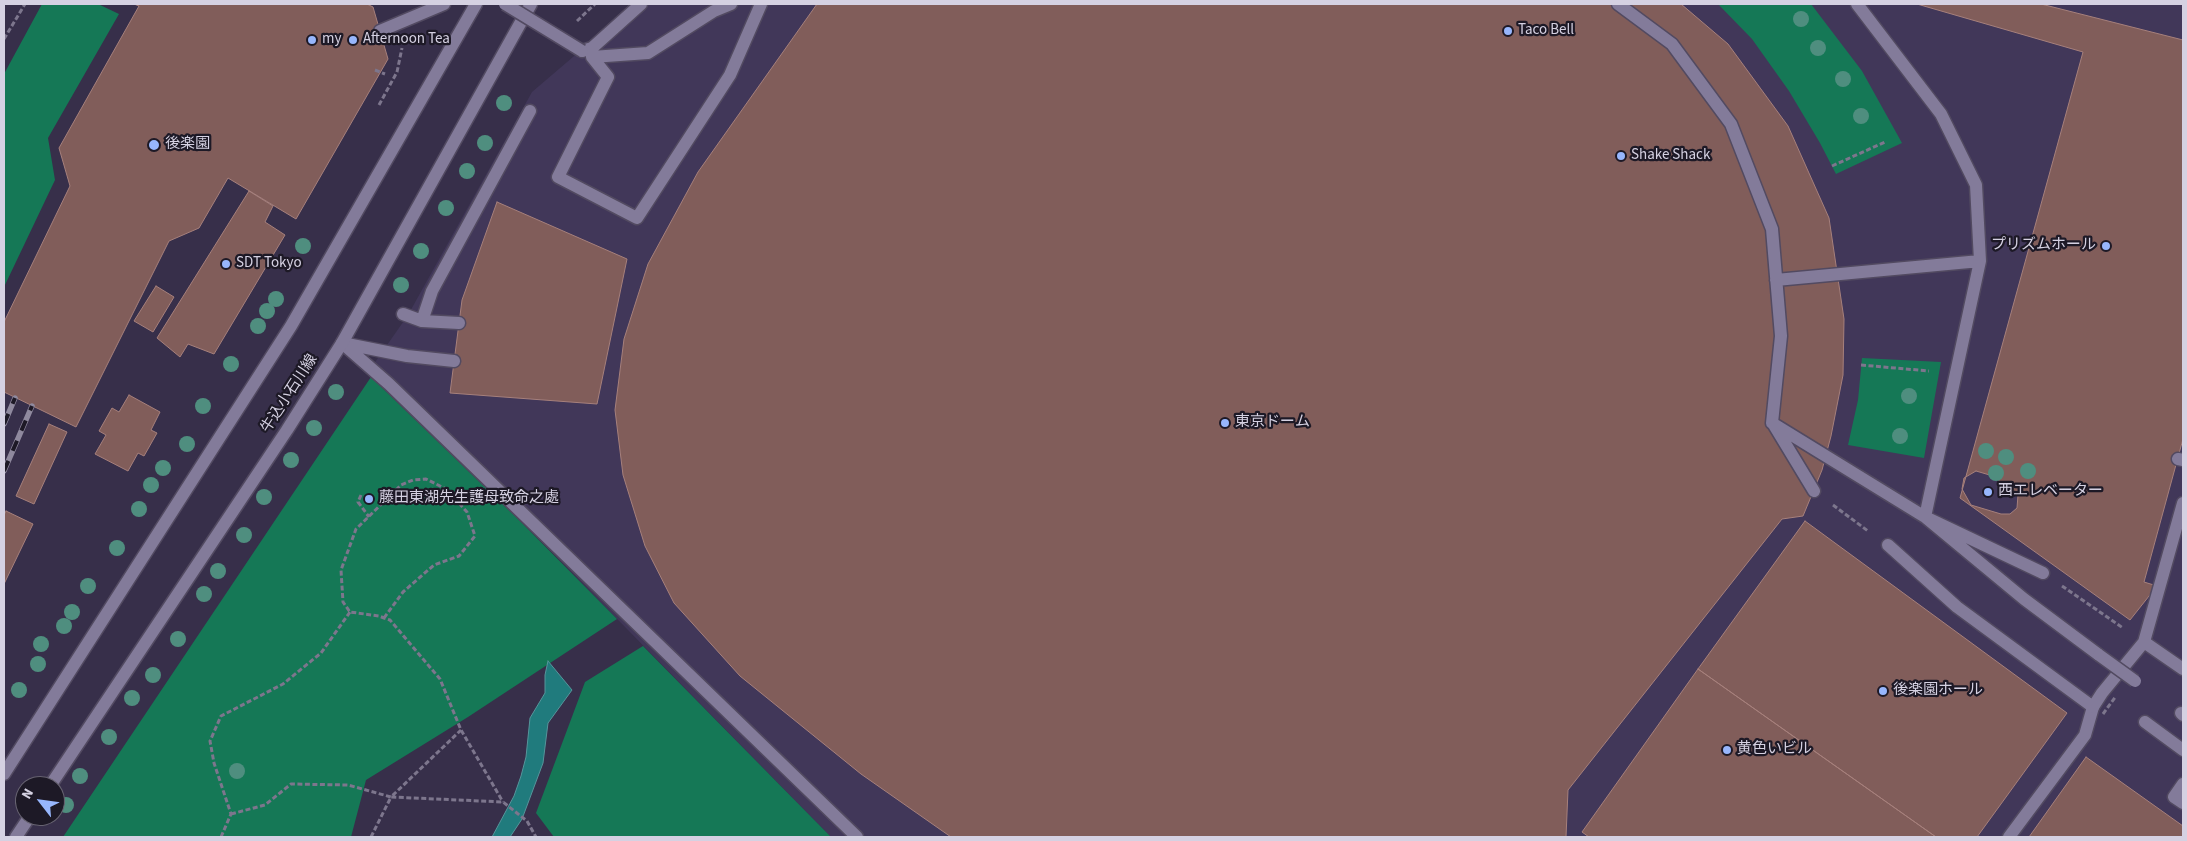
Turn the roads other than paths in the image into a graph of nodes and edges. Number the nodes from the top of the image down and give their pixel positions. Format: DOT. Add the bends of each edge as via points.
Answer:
graph roads {
  1 [pos="444,4"];
  2 [pos="476,4"];
  3 [pos="505,4"];
  4 [pos="531,4"];
  5 [pos="641,4"];
  6 [pos="731,4"];
  7 [pos="762,4"];
  8 [pos="1618,4"];
  9 [pos="1857,4"];
  10 [pos="712,8"];
  11 [pos="380,31"];
  12 [pos="530,112"];
  13 [pos="1980,261"];
  14 [pos="1776,280"];
  15 [pos="403,314"];
  16 [pos="422,320"];
  17 [pos="459,322"];
  18 [pos="342,343"];
  19 [pos="454,361"];
  20 [pos="1772,423"];
  21 [pos="1814,491"];
  22 [pos="2183,504"];
  23 [pos="1925,517"];
  24 [pos="1888,545"];
  25 [pos="2043,573"];
  26 [pos="2144,642"];
  27 [pos="2183,669"];
  28 [pos="2136,681"];
  29 [pos="2093,707"];
  30 [pos="2145,722"];
  31 [pos="2183,750"];
  32 [pos="4,774"];
  33 [pos="57,776"];
  34 [pos="2183,784"];
  35 [pos="2183,803"];
  36 [pos="23,826"];
  37 [pos="16,837"];
  38 [pos="857,837"];
  39 [pos="2009,837"];
  1 -- 11 [label="street"];
  2 -- 32 [label="street" via="291,326"];
  3 -- 5 [label="street, bridge" via="582,51 592,48"];
  4 -- 18 [label="street, 牛込小石川線"];
  6 -- 10 [label="street"];
  7 -- 10 [label="street" via="730,75 637,218 558,177 608,77 592,57 648,53"];
  8 -- 14 [label="street" via="1672,44 1731,124 1772,228"];
  9 -- 13 [label="street" via="1941,114 1976,185"];
  12 -- 16 [label="street" via="432,291"];
  13 -- 14 [label="street"];
  13 -- 23 [label="street"];
  14 -- 20 [label="street" via="1781,336"];
  15 -- 16 [label="street"];
  16 -- 17 [label="street"];
  18 -- 19 [label="street" via="407,356"];
  18 -- 33 [label="street, 牛込小石川線"];
  18 -- 38 [label="street" via="396,391"];
  20 -- 21 [label="street"];
  20 -- 23 [label="street"];
  22 -- 26 [label="street"];
  23 -- 25 [label="street"];
  23 -- 28 [label="street, bridge" via="2024,599"];
  24 -- 29 [label="street" via="1957,607"];
  26 -- 27 [label="street"];
  26 -- 29 [label="street"];
  29 -- 39 [label="street" via="2085,735"];
  30 -- 31 [label="street"];
  34 -- 35 [label="street" via="2174,797"];
  36 -- 37 [label="street"];
}
